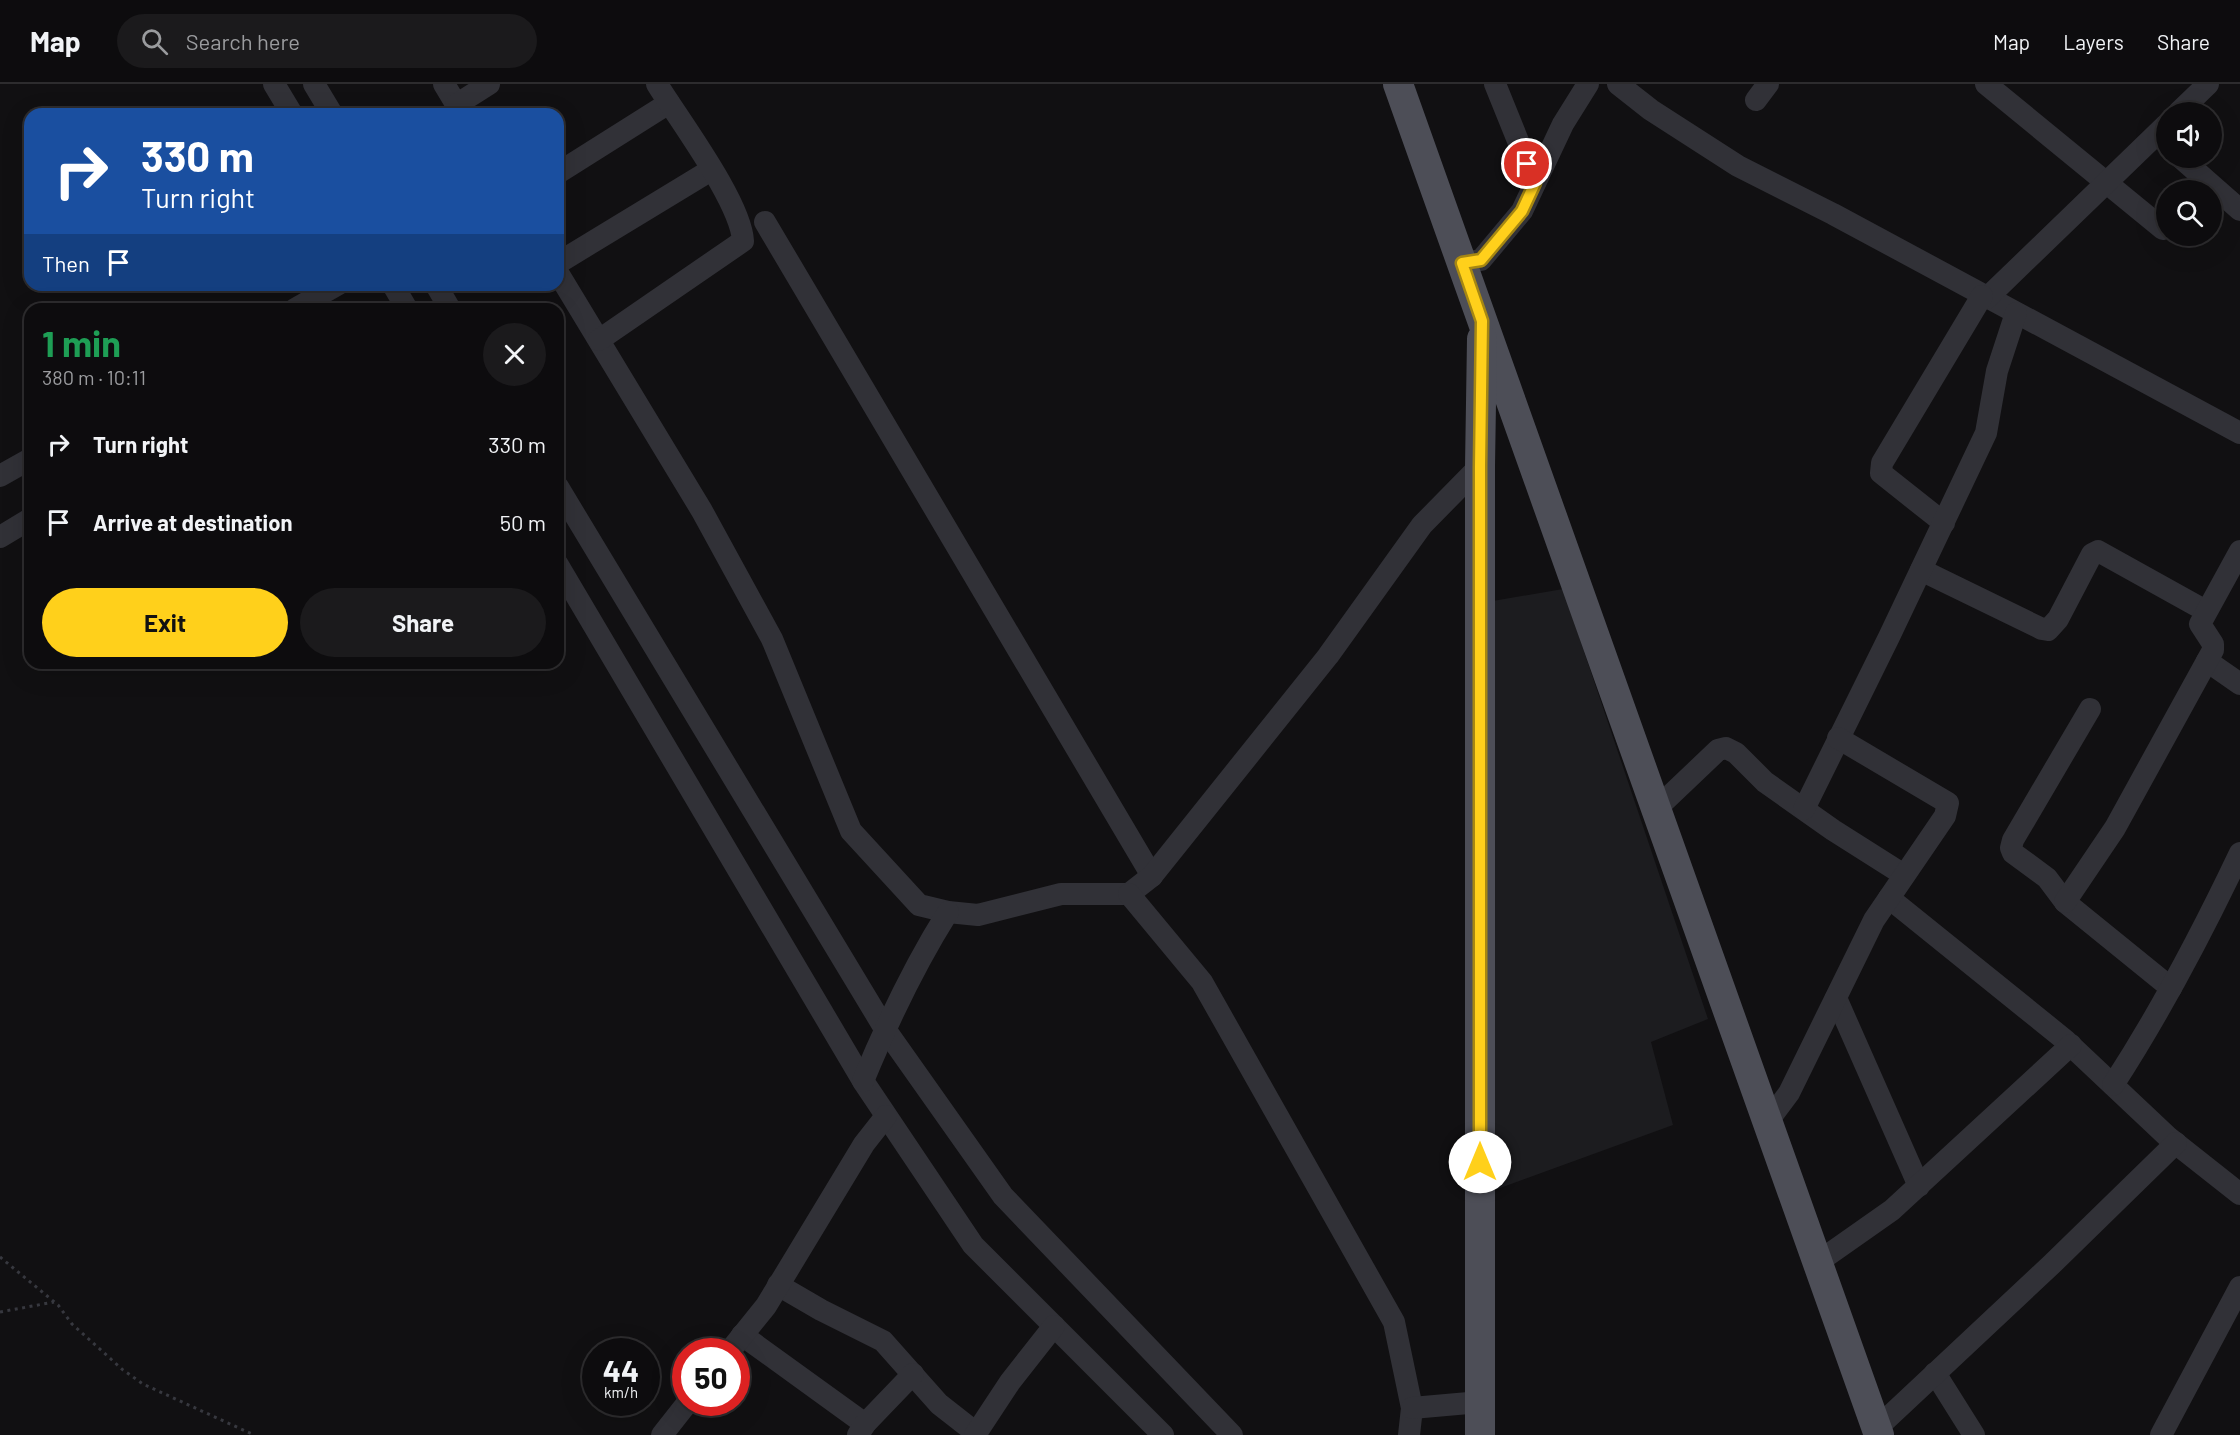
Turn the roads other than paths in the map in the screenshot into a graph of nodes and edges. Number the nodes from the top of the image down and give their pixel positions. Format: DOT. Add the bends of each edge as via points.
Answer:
graph roads {
  1 [pos="274,84"];
  2 [pos="314,84"];
  3 [pos="444,84"];
  4 [pos="489,84"];
  5 [pos="657,84"];
  6 [pos="1398,84"];
  7 [pos="1495,84"];
  8 [pos="1588,84"];
  9 [pos="1618,84"];
  10 [pos="2208,84"];
  11 [pos="1994,86"];
  12 [pos="2189,102"];
  13 [pos="669,103"];
  14 [pos="288,108"];
  15 [pos="328,108"];
  16 [pos="458,108"];
  17 [pos="460,108"];
  18 [pos="2156,140"];
  19 [pos="2192,168"];
  20 [pos="564,169"];
  21 [pos="711,170"];
  22 [pos="2107,182"];
  23 [pos="1535,183"];
  24 [pos="2240,210"];
  25 [pos="765,222"];
  26 [pos="2156,223"];
  27 [pos="564,259"];
  28 [pos="1462,263"];
  29 [pos="564,283"];
  30 [pos="326,291"];
  31 [pos="1985,297"];
  32 [pos="305,303"];
  33 [pos="2016,313"];
  34 [pos="1482,321"];
  35 [pos="599,340"];
  36 [pos="2237,426"];
  37 [pos="24,462"];
  38 [pos="1480,466"];
  39 [pos="0,476"];
  40 [pos="564,497"];
  41 [pos="24,523"];
  42 [pos="1944,523"];
  43 [pos="0,537"];
  44 [pos="2240,551"];
  45 [pos="1921,570"];
  46 [pos="564,575"];
  47 [pos="2206,611"];
  48 [pos="2207,661"];
  49 [pos="2240,684"];
  50 [pos="2090,710"];
  51 [pos="1838,738"];
  52 [pos="1656,809"];
  53 [pos="1804,809"];
  54 [pos="2240,853"];
  55 [pos="1904,875"];
  56 [pos="1152,876"];
  57 [pos="1129,894"];
  58 [pos="1889,898"];
  59 [pos="2065,902"];
  60 [pos="948,912"];
  61 [pos="2171,988"];
  62 [pos="1836,998"];
  63 [pos="885,1029"];
  64 [pos="2071,1045"];
  65 [pos="863,1081"];
  66 [pos="2113,1085"];
  67 [pos="886,1116"];
  68 [pos="1768,1121"];
  69 [pos="2176,1143"];
  70 [pos="1919,1186"];
  71 [pos="2240,1194"];
  72 [pos="1818,1262"];
  73 [pos="778,1285"];
  74 [pos="2240,1287"];
  75 [pos="1054,1326"];
  76 [pos="740,1338"];
  77 [pos="750,1353"];
  78 [pos="1935,1373"];
  79 [pos="913,1374"];
  80 [pos="1480,1402"];
  81 [pos="1412,1408"];
  82 [pos="677,1416"];
  83 [pos="862,1430"];
  84 [pos="1878,1432"];
  85 [pos="1158,1433"];
  86 [pos="975,1434"];
  87 [pos="662,1435"];
  88 [pos="1232,1435"];
  89 [pos="1409,1435"];
  90 [pos="1480,1435"];
  91 [pos="1974,1435"];
  92 [pos="2160,1435"];
  1 -- 14 [label="street"];
  2 -- 15 [label="street"];
  3 -- 16 [label="street"];
  4 -- 17 [label="street"];
  5 -- 13 [label="street"];
  6 -- 28 [label="main road"];
  7 -- 23 [label="street"];
  8 -- 23 [label="street" via="1563,124"];
  9 -- 31 [label="street" via="1738,166"];
  10 -- 12 [label="street"];
  11 -- 22 [label="street"];
  13 -- 20 [label="street"];
  13 -- 21 [label="street"];
  18 -- 22 [label="street"];
  19 -- 24 [label="street"];
  21 -- 27 [label="street"];
  21 -- 35 [label="street" via="742,228 743,241"];
  22 -- 26 [label="street"];
  22 -- 31 [label="street"];
  23 -- 28 [label="street" via="1522,211 1481,260"];
  25 -- 56 [label="street"];
  28 -- 34 [label="main road"];
  29 -- 35 [label="street"];
  30 -- 32 [label="street"];
  31 -- 33 [label="street"];
  31 -- 42 [label="street" via="1882,463 1881,473"];
  33 -- 36 [label="street"];
  33 -- 42 [label="street" via="1997,371 1986,433"];
  34 -- 38 [label="main road"];
  34 -- 52 [label="main road"];
  35 -- 60 [label="street" via="702,510 772,639 851,831 919,905"];
  37 -- 39 [label="street"];
  38 -- 56 [label="street" via="1422,525 1328,656"];
  38 -- 80 [label="main road"];
  40 -- 63 [label="street"];
  41 -- 43 [label="street"];
  42 -- 45 [label="street"];
  44 -- 47 [label="street"];
  45 -- 47 [label="street" via="2048,630 2058,619 2092,554 2098,552"];
  45 -- 51 [label="street"];
  46 -- 65 [label="street"];
  47 -- 48 [label="street" via="2200,624 2213,644"];
  48 -- 49 [label="street"];
  48 -- 59 [label="street" via="2115,828"];
  50 -- 59 [label="street" via="2011,849 2047,878"];
  51 -- 53 [label="street"];
  51 -- 55 [label="street" via="1948,803 1945,816"];
  52 -- 53 [label="street" via="1718,750 1726,748"];
  52 -- 68 [label="main road"];
  53 -- 55 [label="street"];
  54 -- 61 [label="street"];
  55 -- 58 [label="street"];
  56 -- 57 [label="street"];
  57 -- 60 [label="street" via="1061,894 978,915"];
  57 -- 81 [label="street" via="1202,982 1389,1311"];
  58 -- 62 [label="street"];
  58 -- 64 [label="street"];
  59 -- 61 [label="street"];
  60 -- 63 [label="street"];
  61 -- 66 [label="street"];
  62 -- 68 [label="street" via="1789,1093"];
  62 -- 70 [label="street"];
  63 -- 65 [label="street"];
  63 -- 88 [label="street" via="1003,1196"];
  64 -- 66 [label="street"];
  64 -- 70 [label="street"];
  65 -- 67 [label="street"];
  66 -- 69 [label="street"];
  67 -- 73 [label="street" via="864,1144"];
  67 -- 75 [label="street" via="973,1245"];
  68 -- 72 [label="main road"];
  69 -- 71 [label="street"];
  69 -- 78 [label="street"];
  70 -- 72 [label="street"];
  72 -- 84 [label="main road"];
  73 -- 76 [label="street"];
  73 -- 79 [label="street" via="883,1341"];
  74 -- 92 [label="street"];
  75 -- 85 [label="street"];
  75 -- 86 [label="street"];
  77 -- 83 [label="street"];
  78 -- 84 [label="street"];
  78 -- 91 [label="street"];
  79 -- 83 [label="street"];
  79 -- 86 [label="street" via="939,1404"];
  80 -- 81 [label="street"];
  80 -- 90 [label="main road"];
  81 -- 89 [label="street"];
  82 -- 87 [label="street"];
}
